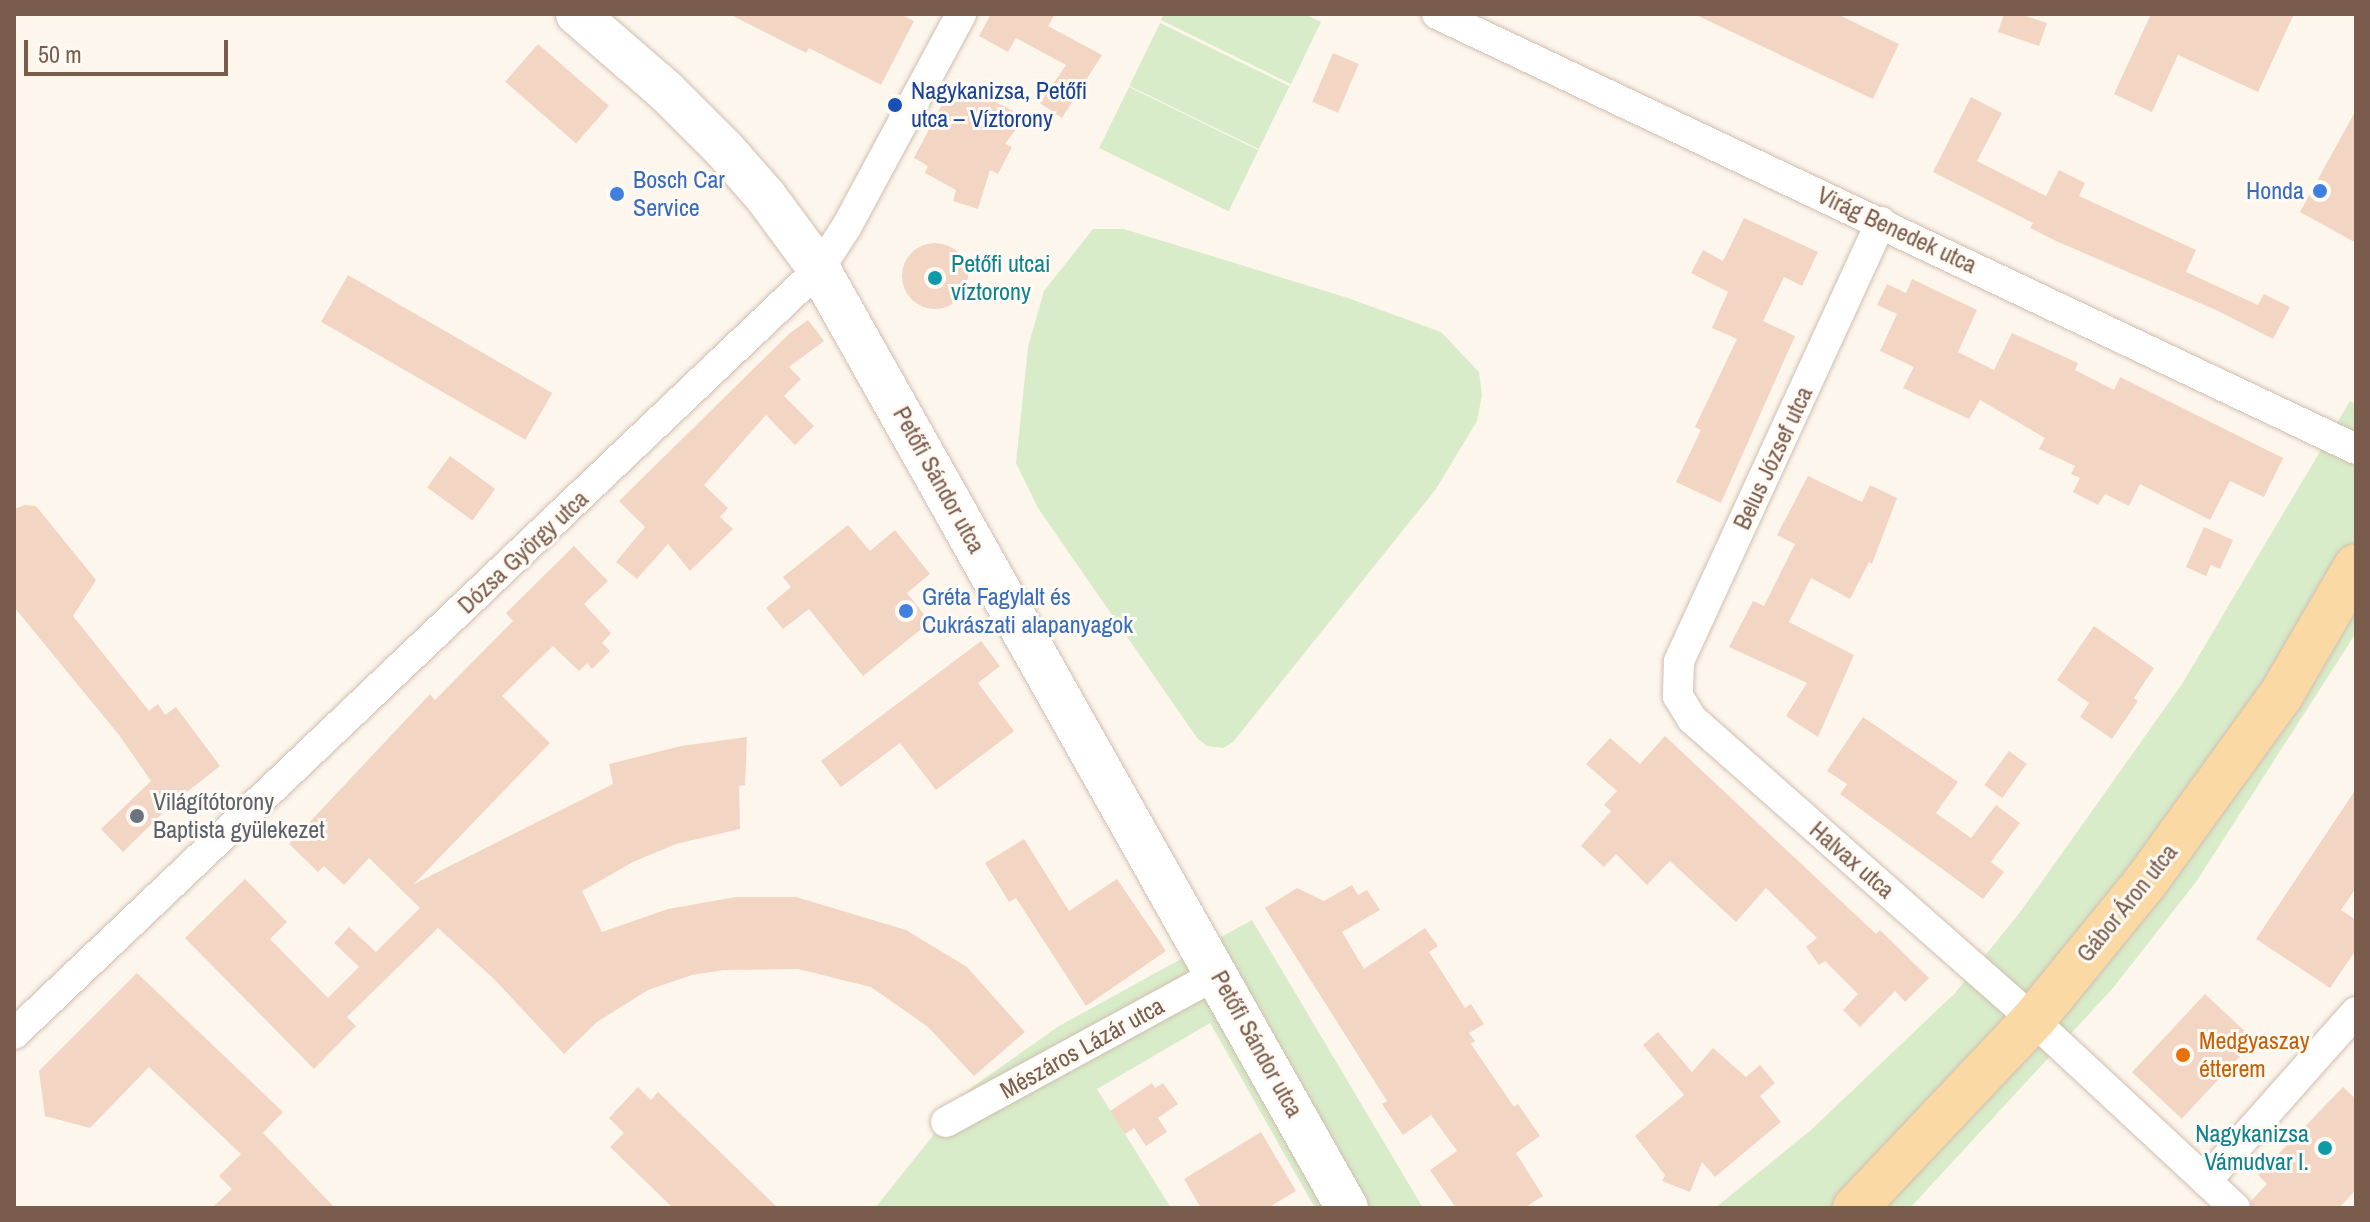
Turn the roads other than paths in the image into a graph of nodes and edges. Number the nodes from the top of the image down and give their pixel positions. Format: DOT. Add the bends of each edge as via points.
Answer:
graph roads {
  1 [pos="577,14"];
  2 [pos="961,14"];
  3 [pos="1437,14"];
  4 [pos="1881,222"];
  5 [pos="819,269"];
  6 [pos="2356,449"];
  7 [pos="2356,566"];
  8 [pos="1678,696"];
  9 [pos="1218,974"];
  10 [pos="2356,1012"];
  11 [pos="2033,1020"];
  12 [pos="14,1034"];
  13 [pos="946,1122"];
  14 [pos="2206,1181"];
  15 [pos="1347,1208"];
  16 [pos="1855,1208"];
  17 [pos="2235,1208"];
  1 -- 5 [label="street, Petőfi Sándor utca" via="724,149"];
  2 -- 5 [label="street, Dózsa György utca"];
  3 -- 4 [label="street, Virág Benedek utca"];
  4 -- 6 [label="street, Virág Benedek utca"];
  4 -- 8 [label="street, Belus József utca" via="1679,662"];
  5 -- 9 [label="street, Petőfi Sándor utca"];
  5 -- 12 [label="street, Dózsa György utca"];
  7 -- 11 [label="main road, Gábor Áron utca" via="2281,695 2238,756 2147,880"];
  8 -- 11 [label="street, Halvax utca" via="1692,719"];
  9 -- 13 [label="street, Mészáros Lázár utca"];
  9 -- 15 [label="street, Petőfi Sándor utca"];
  10 -- 14 [label="street"];
  11 -- 14 [label="street, Halvax utca"];
  11 -- 16 [label="main road, Gábor Áron utca"];
  14 -- 17 [label="street, Halvax utca"];
}
